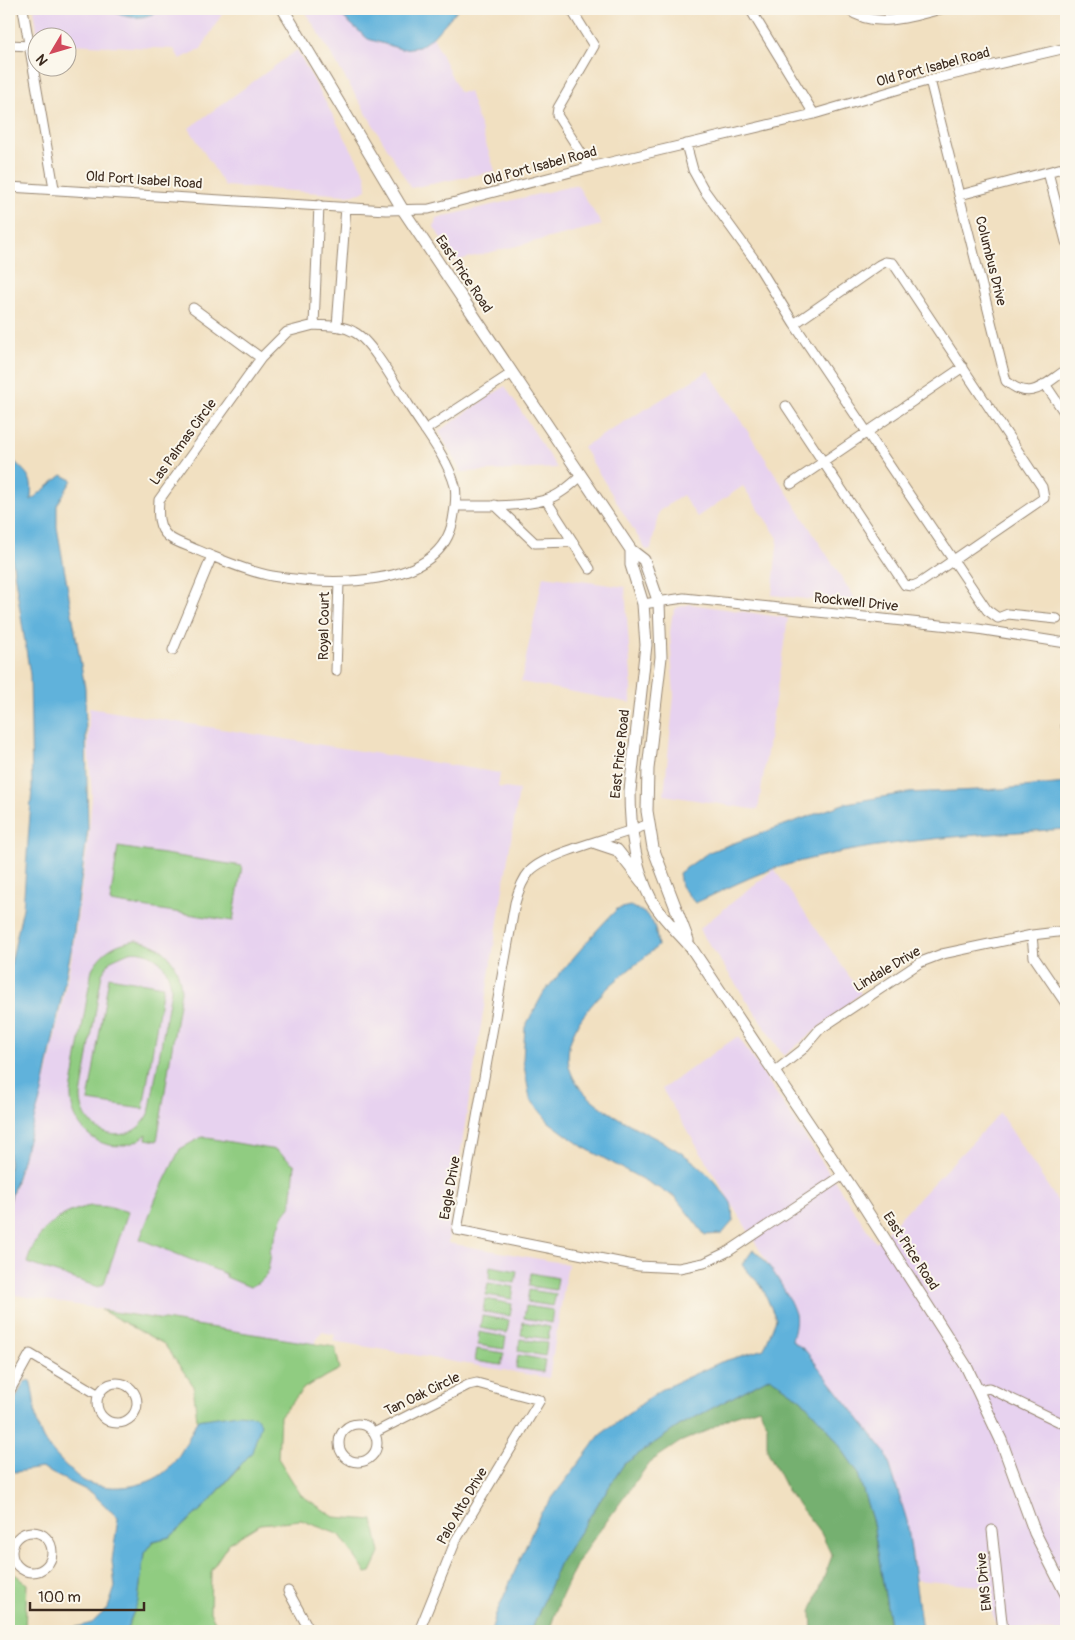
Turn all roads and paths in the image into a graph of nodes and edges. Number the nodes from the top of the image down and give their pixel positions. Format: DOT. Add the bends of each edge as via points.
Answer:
graph roads {
  1 [pos="23,9"];
  2 [pos="283,9"];
  3 [pos="572,9"];
  4 [pos="750,9"];
  5 [pos="846,9"];
  6 [pos="941,9"];
  7 [pos="28,35"];
  8 [pos="9,45"];
  9 [pos="28,46"];
  10 [pos="1066,48"];
  11 [pos="35,78"];
  12 [pos="930,80"];
  13 [pos="814,114"];
  14 [pos="686,144"];
  15 [pos="590,167"];
  16 [pos="1066,167"];
  17 [pos="1048,172"];
  18 [pos="9,187"];
  19 [pos="54,188"];
  20 [pos="960,195"];
  21 [pos="319,206"];
  22 [pos="346,207"];
  23 [pos="403,210"];
  24 [pos="1066,242"];
  25 [pos="192,308"];
  26 [pos="794,324"];
  27 [pos="314,325"];
  28 [pos="338,326"];
  29 [pos="261,358"];
  30 [pos="963,367"];
  31 [pos="1066,370"];
  32 [pos="512,373"];
  33 [pos="1045,384"];
  34 [pos="786,406"];
  35 [pos="1066,416"];
  36 [pos="425,430"];
  37 [pos="868,431"];
  38 [pos="822,462"];
  39 [pos="582,476"];
  40 [pos="791,484"];
  41 [pos="546,500"];
  42 [pos="455,506"];
  43 [pos="495,506"];
  44 [pos="573,542"];
  45 [pos="631,550"];
  46 [pos="212,556"];
  47 [pos="954,559"];
  48 [pos="590,569"];
  49 [pos="338,582"];
  50 [pos="659,603"];
  51 [pos="643,604"];
  52 [pos="998,618"];
  53 [pos="1057,619"];
  54 [pos="996,632"];
  55 [pos="1066,643"];
  56 [pos="173,650"];
  57 [pos="336,671"];
  58 [pos="1066,722"];
  59 [pos="1066,727"];
  60 [pos="649,824"];
  61 [pos="631,832"];
  62 [pos="596,843"];
  63 [pos="648,889"];
  64 [pos="1066,931"];
  65 [pos="1032,936"];
  66 [pos="690,946"];
  67 [pos="1066,1004"];
  68 [pos="774,1072"];
  69 [pos="844,1175"];
  70 [pos="979,1390"];
  71 [pos="9,1392"];
  72 [pos="99,1396"];
  73 [pos="540,1400"];
  74 [pos="1066,1426"];
  75 [pos="374,1432"];
  76 [pos="992,1530"];
  77 [pos="11,1545"];
  78 [pos="288,1591"];
  79 [pos="1066,1594"];
  80 [pos="310,1631"];
  81 [pos="419,1631"];
  82 [pos="1003,1631"];
  1 -- 7 [label="street"];
  2 -- 23 [label="main road, East Price Road"];
  3 -- 15 [label="street" via="594,46 557,115"];
  4 -- 13 [label="street"];
  5 -- 6 [label="street" via="864,18 896,20"];
  8 -- 9 [label="street"];
  10 -- 12 [label="street, Old Port Isabel Road"];
  11 -- 19 [label="street"];
  12 -- 13 [label="street, Old Port Isabel Road"];
  12 -- 20 [label="street, Columbus Drive"];
  13 -- 14 [label="street, Old Port Isabel Road"];
  14 -- 15 [label="street, Old Port Isabel Road"];
  14 -- 26 [label="street" via="693,170 704,190 754,259"];
  15 -- 23 [label="street, Old Port Isabel Road" via="429,209"];
  16 -- 17 [label="street"];
  17 -- 20 [label="street"];
  17 -- 24 [label="street"];
  18 -- 19 [label="street, Old Port Isabel Road"];
  19 -- 21 [label="street, Old Port Isabel Road"];
  20 -- 33 [label="street, Columbus Drive" via="1006,381 1017,391 1035,391"];
  21 -- 22 [label="street, Old Port Isabel Road"];
  21 -- 27 [label="street"];
  22 -- 23 [label="street, Old Port Isabel Road"];
  22 -- 28 [label="street"];
  23 -- 32 [label="main road, East Price Road"];
  25 -- 29 [label="street"];
  26 -- 30 [label="street" via="879,265 890,262 897,267"];
  26 -- 37 [label="street"];
  27 -- 28 [label="street, Las Palmas Circle"];
  27 -- 29 [label="street, Las Palmas Circle" via="287,332"];
  28 -- 36 [label="street, Las Palmas Circle" via="356,332 376,354"];
  29 -- 46 [label="street, Las Palmas Circle" via="159,500 158,520 169,537"];
  30 -- 37 [label="street"];
  30 -- 47 [label="street" via="1044,493 1044,498"];
  31 -- 33 [label="street, Columbus Drive"];
  32 -- 36 [label="street"];
  32 -- 39 [label="main road, East Price Road"];
  33 -- 35 [label="street"];
  34 -- 38 [label="street"];
  36 -- 42 [label="street, Las Palmas Circle" via="444,459 455,486"];
  37 -- 38 [label="street"];
  37 -- 47 [label="street"];
  38 -- 40 [label="street"];
  38 -- 47 [label="street" via="905,585 920,583"];
  39 -- 41 [label="street"];
  39 -- 45 [label="main road, East Price Road"];
  41 -- 43 [label="street"];
  41 -- 44 [label="street"];
  42 -- 43 [label="street"];
  42 -- 49 [label="street, Las Palmas Circle" via="451,530 442,547 429,560 406,572"];
  43 -- 44 [label="street" via="535,543"];
  44 -- 48 [label="street"];
  45 -- 50 [label="main road, East Price Road" via="644,560"];
  45 -- 51 [label="main road, East Price Road" via="630,565"];
  46 -- 49 [label="street, Las Palmas Circle" via="271,576"];
  46 -- 56 [label="street"];
  47 -- 52 [label="street" via="963,574 973,580"];
  49 -- 57 [label="street, Royal Court"];
  50 -- 51 [label="street, Rockwell Drive"];
  50 -- 54 [label="street, Rockwell Drive" via="684,598"];
  50 -- 60 [label="main road, East Price Road" via="661,657 648,770"];
  51 -- 61 [label="main road, East Price Road" via="645,662 630,791"];
  52 -- 53 [label="street" via="1008,614"];
  52 -- 54 [label="street"];
  54 -- 55 [label="street, Rockwell Drive"];
  58 -- 59 [label="street"];
  60 -- 61 [label="street, Eagle Drive"];
  60 -- 66 [label="main road, East Price Road" via="660,872"];
  61 -- 62 [label="street, Eagle Drive"];
  61 -- 63 [label="main road, East Price Road"];
  62 -- 63 [label="main road" via="617,850"];
  62 -- 69 [label="street, Eagle Drive" via="545,859 530,871 520,887 457,1230 639,1266 679,1268 704,1263 729,1251"];
  63 -- 66 [label="main road, East Price Road" via="665,919"];
  64 -- 65 [label="street, Lindale Drive"];
  65 -- 67 [label="street" via="1034,957"];
  65 -- 68 [label="street, Lindale Drive" via="942,954 921,962 820,1028 802,1050"];
  66 -- 68 [label="main road, East Price Road"];
  68 -- 69 [label="main road, East Price Road"];
  69 -- 70 [label="main road, East Price Road" via="948,1335"];
  70 -- 74 [label="street" via="989,1388"];
  70 -- 79 [label="main road, East Price Road" via="1035,1533"];
  71 -- 72 [label="street" via="30,1354"];
  72 -- 72 [label="street" via="98,1408 110,1422 122,1423 136,1410 136,1397 127,1386 108,1386"];
  73 -- 75 [label="street, Tan Oak Circle" via="477,1383"];
  73 -- 81 [label="street, Palo Alto Drive" via="456,1540"];
  75 -- 75 [label="street, Tan Oak Circle" via="365,1425 347,1427 340,1437 342,1454 353,1462 366,1461 376,1452"];
  76 -- 82 [label="street, EMS Drive"];
  77 -- 77 [label="street" via="13,1558 26,1571 38,1571 51,1558 51,1544 35,1532 22,1535"];
  78 -- 80 [label="street"];
}
